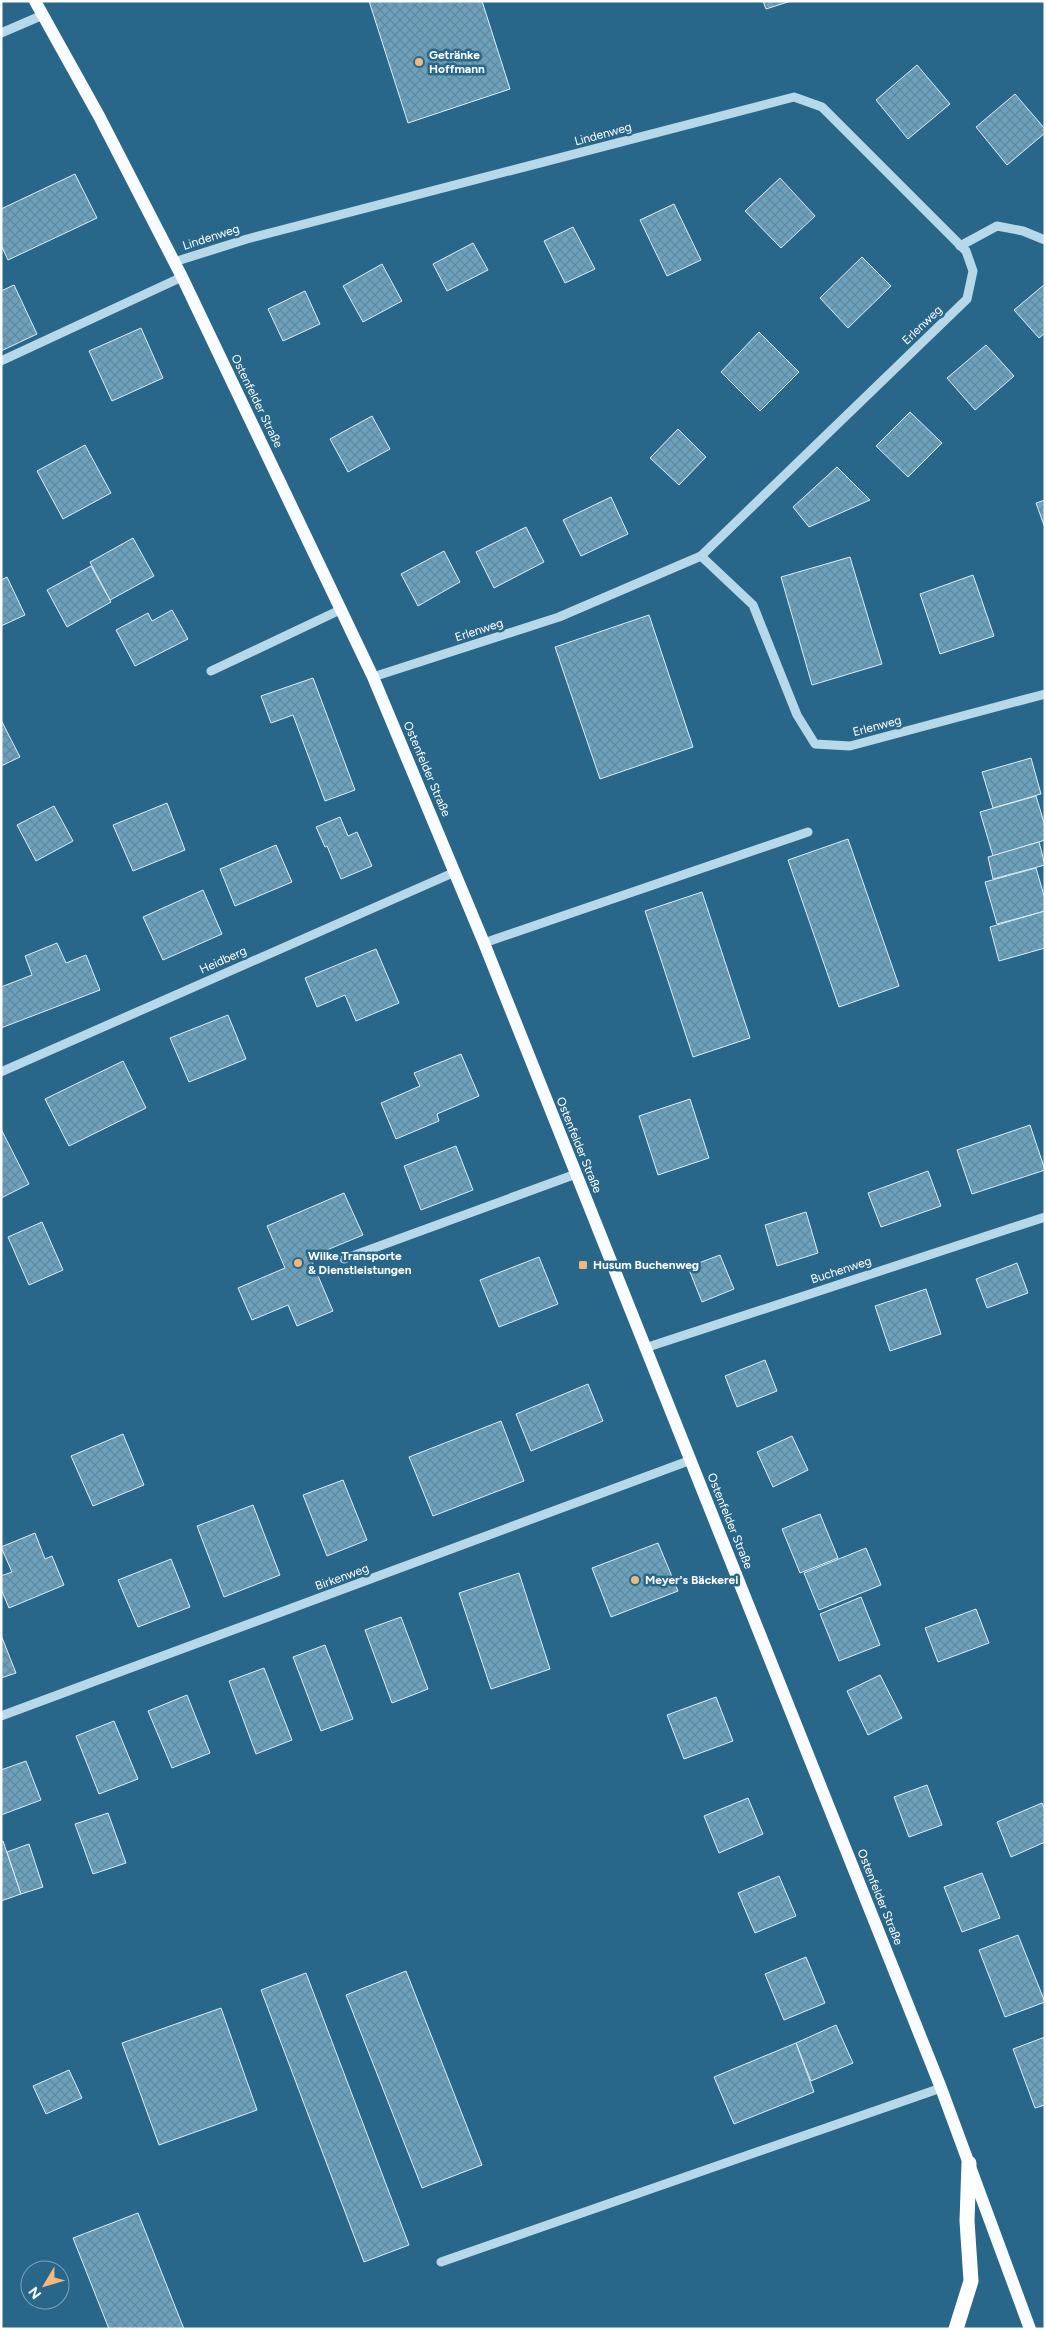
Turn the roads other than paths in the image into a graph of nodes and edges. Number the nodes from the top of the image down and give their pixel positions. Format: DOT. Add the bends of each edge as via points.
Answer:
graph roads {
  1 [pos="35,1"];
  2 [pos="43,15"];
  3 [pos="1,33"];
  4 [pos="1045,240"];
  5 [pos="960,246"];
  6 [pos="174,262"];
  7 [pos="973,271"];
  8 [pos="182,277"];
  9 [pos="1,361"];
  10 [pos="701,556"];
  11 [pos="342,610"];
  12 [pos="211,672"];
  13 [pos="373,677"];
  14 [pos="1045,694"];
  15 [pos="808,832"];
  16 [pos="455,872"];
  17 [pos="484,943"];
  18 [pos="1,1072"];
  19 [pos="576,1174"];
  20 [pos="1045,1217"];
  21 [pos="344,1259"];
  22 [pos="645,1348"];
  23 [pos="691,1460"];
  24 [pos="1,1716"];
  25 [pos="941,2088"];
  26 [pos="969,2163"];
  27 [pos="441,2262"];
  28 [pos="956,2329"];
  29 [pos="1030,2329"];
  1 -- 2 [label="main road, Ostenfelder Straße"];
  2 -- 3 [label="street"];
  2 -- 6 [label="main road, Ostenfelder Straße"];
  4 -- 5 [label="street" via="997,226"];
  5 -- 6 [label="street, Lindenweg" via="822,107 794,97 246,239"];
  5 -- 7 [label="street, Lindenweg" via="966,251"];
  6 -- 8 [label="main road, Ostenfelder Straße"];
  7 -- 10 [label="street, Erlenweg" via="967,299"];
  8 -- 9 [label="street"];
  8 -- 11 [label="main road, Ostenfelder Straße"];
  10 -- 13 [label="street, Erlenweg" via="559,617"];
  10 -- 14 [label="street, Erlenweg" via="753,605 797,715 815,744 850,746"];
  11 -- 12 [label="street"];
  11 -- 13 [label="main road, Ostenfelder Straße"];
  13 -- 16 [label="main road, Ostenfelder Straße"];
  15 -- 17 [label="street"];
  16 -- 17 [label="main road, Ostenfelder Straße"];
  16 -- 18 [label="street, Heidberg"];
  17 -- 19 [label="main road, Ostenfelder Straße"];
  19 -- 21 [label="street"];
  19 -- 22 [label="main road, Ostenfelder Straße"];
  20 -- 22 [label="street, Buchenweg"];
  22 -- 23 [label="main road, Ostenfelder Straße"];
  23 -- 24 [label="street, Birkenweg"];
  23 -- 25 [label="main road, Ostenfelder Straße"];
  25 -- 26 [label="main road, Ostenfelder Straße"];
  25 -- 27 [label="street"];
  26 -- 28 [label="highway" via="967,2221 971,2281"];
  26 -- 29 [label="main road, Ostenfelder Straße"];
}
